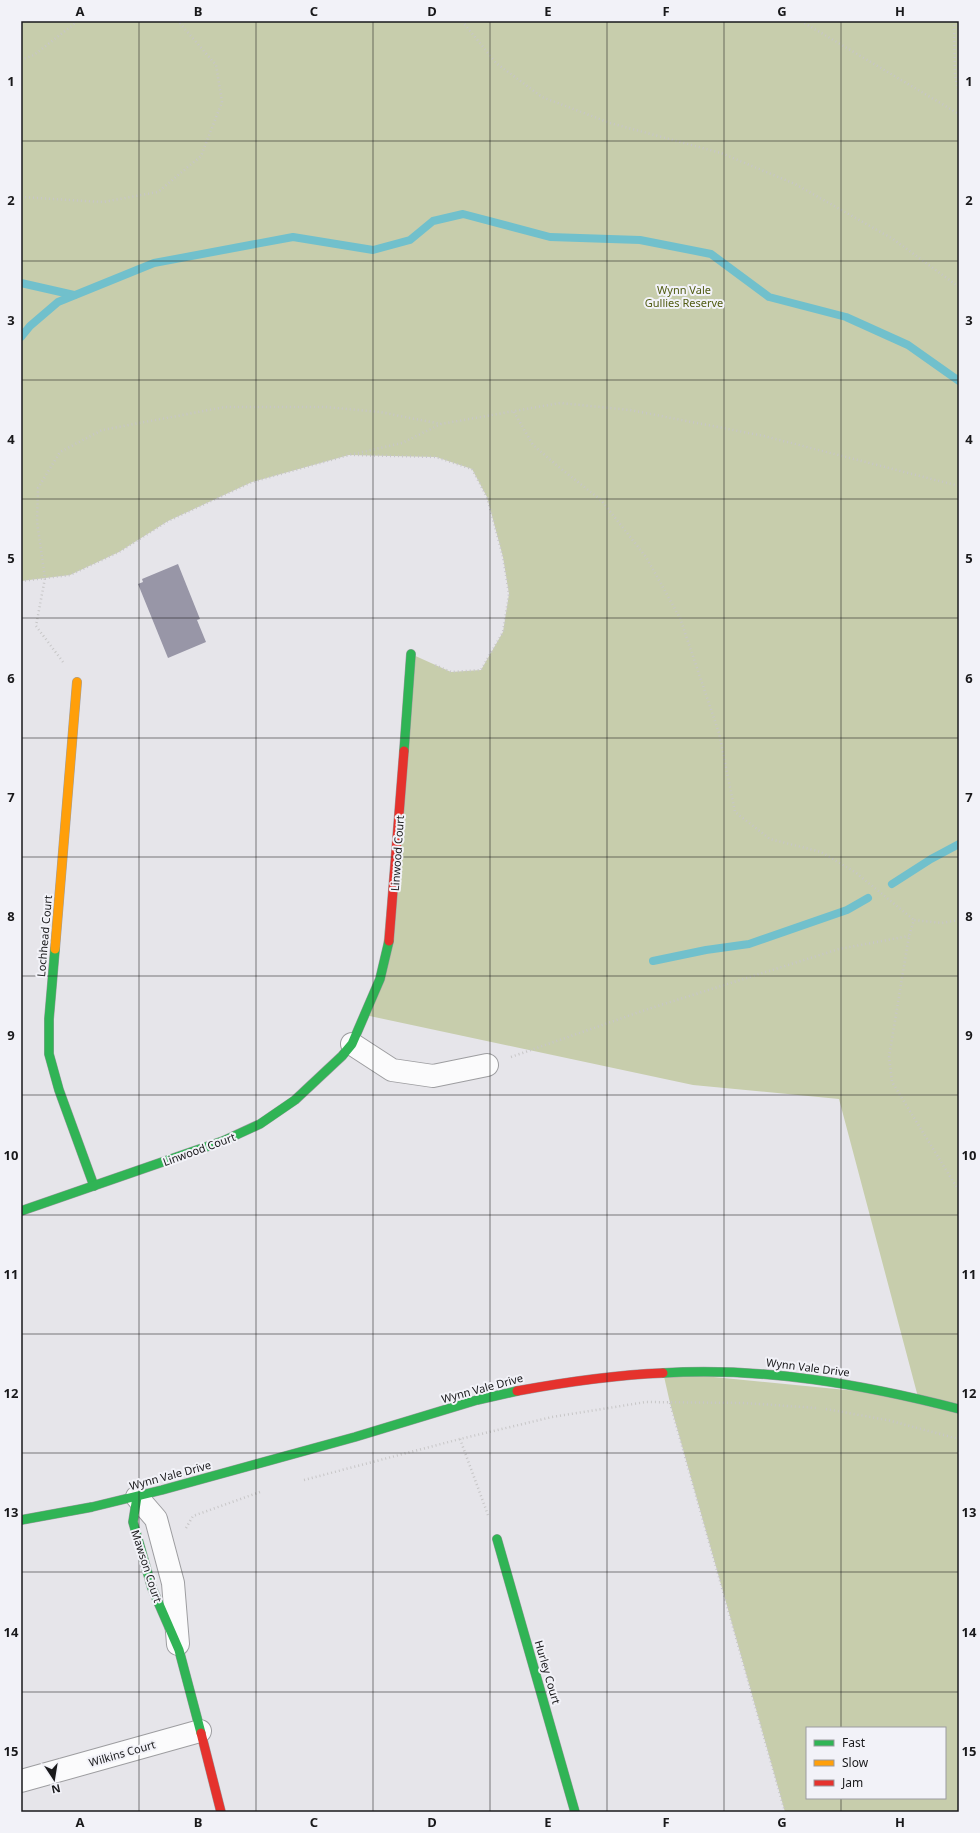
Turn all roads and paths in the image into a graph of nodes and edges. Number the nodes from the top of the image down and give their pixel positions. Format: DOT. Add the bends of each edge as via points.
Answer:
graph roads {
  1 [pos="78,21"];
  2 [pos="178,21"];
  3 [pos="462,21"];
  4 [pos="801,21"];
  5 [pos="954,21"];
  6 [pos="21,60"];
  7 [pos="959,96"];
  8 [pos="959,114"];
  9 [pos="21,197"];
  10 [pos="959,287"];
  11 [pos="514,412"];
  12 [pos="441,424"];
  13 [pos="349,455"];
  14 [pos="959,486"];
  15 [pos="45,578"];
  16 [pos="21,581"];
  17 [pos="411,654"];
  18 [pos="77,682"];
  19 [pos="914,920"];
  20 [pos="959,920"];
  21 [pos="909,936"];
  22 [pos="352,1044"];
  23 [pos="488,1065"];
  24 [pos="94,1186"];
  25 [pos="959,1191"];
  26 [pos="21,1211"];
  27 [pos="670,1403"];
  28 [pos="959,1409"];
  29 [pos="460,1439"];
  30 [pos="959,1440"];
  31 [pos="302,1481"];
  32 [pos="266,1490"];
  33 [pos="137,1497"];
  34 [pos="21,1520"];
  35 [pos="497,1539"];
  36 [pos="163,1544"];
  37 [pos="178,1650"];
  38 [pos="200,1731"];
  39 [pos="21,1781"];
  40 [pos="221,1812"];
  41 [pos="575,1812"];
  42 [pos="785,1812"];
  1 -- 6 [label="path" via="34,55"];
  2 -- 9 [label="path" via="216,66 222,102 201,156 158,192 103,202"];
  3 -- 10 [label="path" via="496,63 542,97 610,123 722,153 795,184 893,239"];
  4 -- 8 [label="path"];
  5 -- 7 [label="path" via="955,76"];
  11 -- 12 [label="path"];
  11 -- 14 [label="path" via="560,403 630,410 764,436"];
  11 -- 19 [label="path" via="533,445 601,500 646,557 680,618 719,733 735,812 770,839 821,852 855,872"];
  12 -- 13 [label="path" via="402,443"];
  12 -- 15 [label="path" via="380,412 333,408 225,407 102,430 60,452 38,488 37,522"];
  13 -- 15 [label="path" via="252,482 168,521 119,552 70,575"];
  13 -- 17 [label="path" via="436,457 472,469 487,497 503,557 509,594 504,632 481,670 451,672"];
  15 -- 16 [label="path"];
  15 -- 18 [label="path" via="36,626"];
  17 -- 22 [label="street, Linwood Court" via="391,934 380,979"];
  18 -- 24 [label="street, Lochhead Court" via="49,1019 49,1054 59,1090"];
  19 -- 20 [label="path" via="942,923"];
  19 -- 21 [label="path"];
  21 -- 23 [label="path" via="839,949 648,1009"];
  21 -- 25 [label="path" via="888,1056 892,1082"];
  22 -- 23 [label="street" via="392,1070 433,1076"];
  22 -- 24 [label="street, Linwood Court" via="295,1100 260,1124 223,1141"];
  24 -- 26 [label="street, Linwood Court"];
  27 -- 29 [label="path" via="646,1402 552,1417"];
  27 -- 30 [label="path" via="746,1403 821,1408 887,1420"];
  27 -- 42 [label="path"];
  28 -- 33 [label="street, Wynn Vale Drive" via="867,1386 792,1376 705,1371 597,1377 492,1396"];
  29 -- 31 [label="path"];
  29 -- 35 [label="path"];
  32 -- 36 [label="path" via="193,1516 178,1540"];
  33 -- 34 [label="street, Wynn Vale Drive"];
  33 -- 36 [label="street, Mawson Court" via="156,1519"];
  33 -- 37 [label="street, Mawson Court" via="133,1522 152,1588"];
  35 -- 41 [label="street, Hurley Court"];
  36 -- 37 [label="street, Mawson Court" via="173,1584"];
  37 -- 38 [label="street, Mawson Court"];
  38 -- 39 [label="street, Wilkins Court"];
  38 -- 40 [label="street, Mawson Court"];
}
